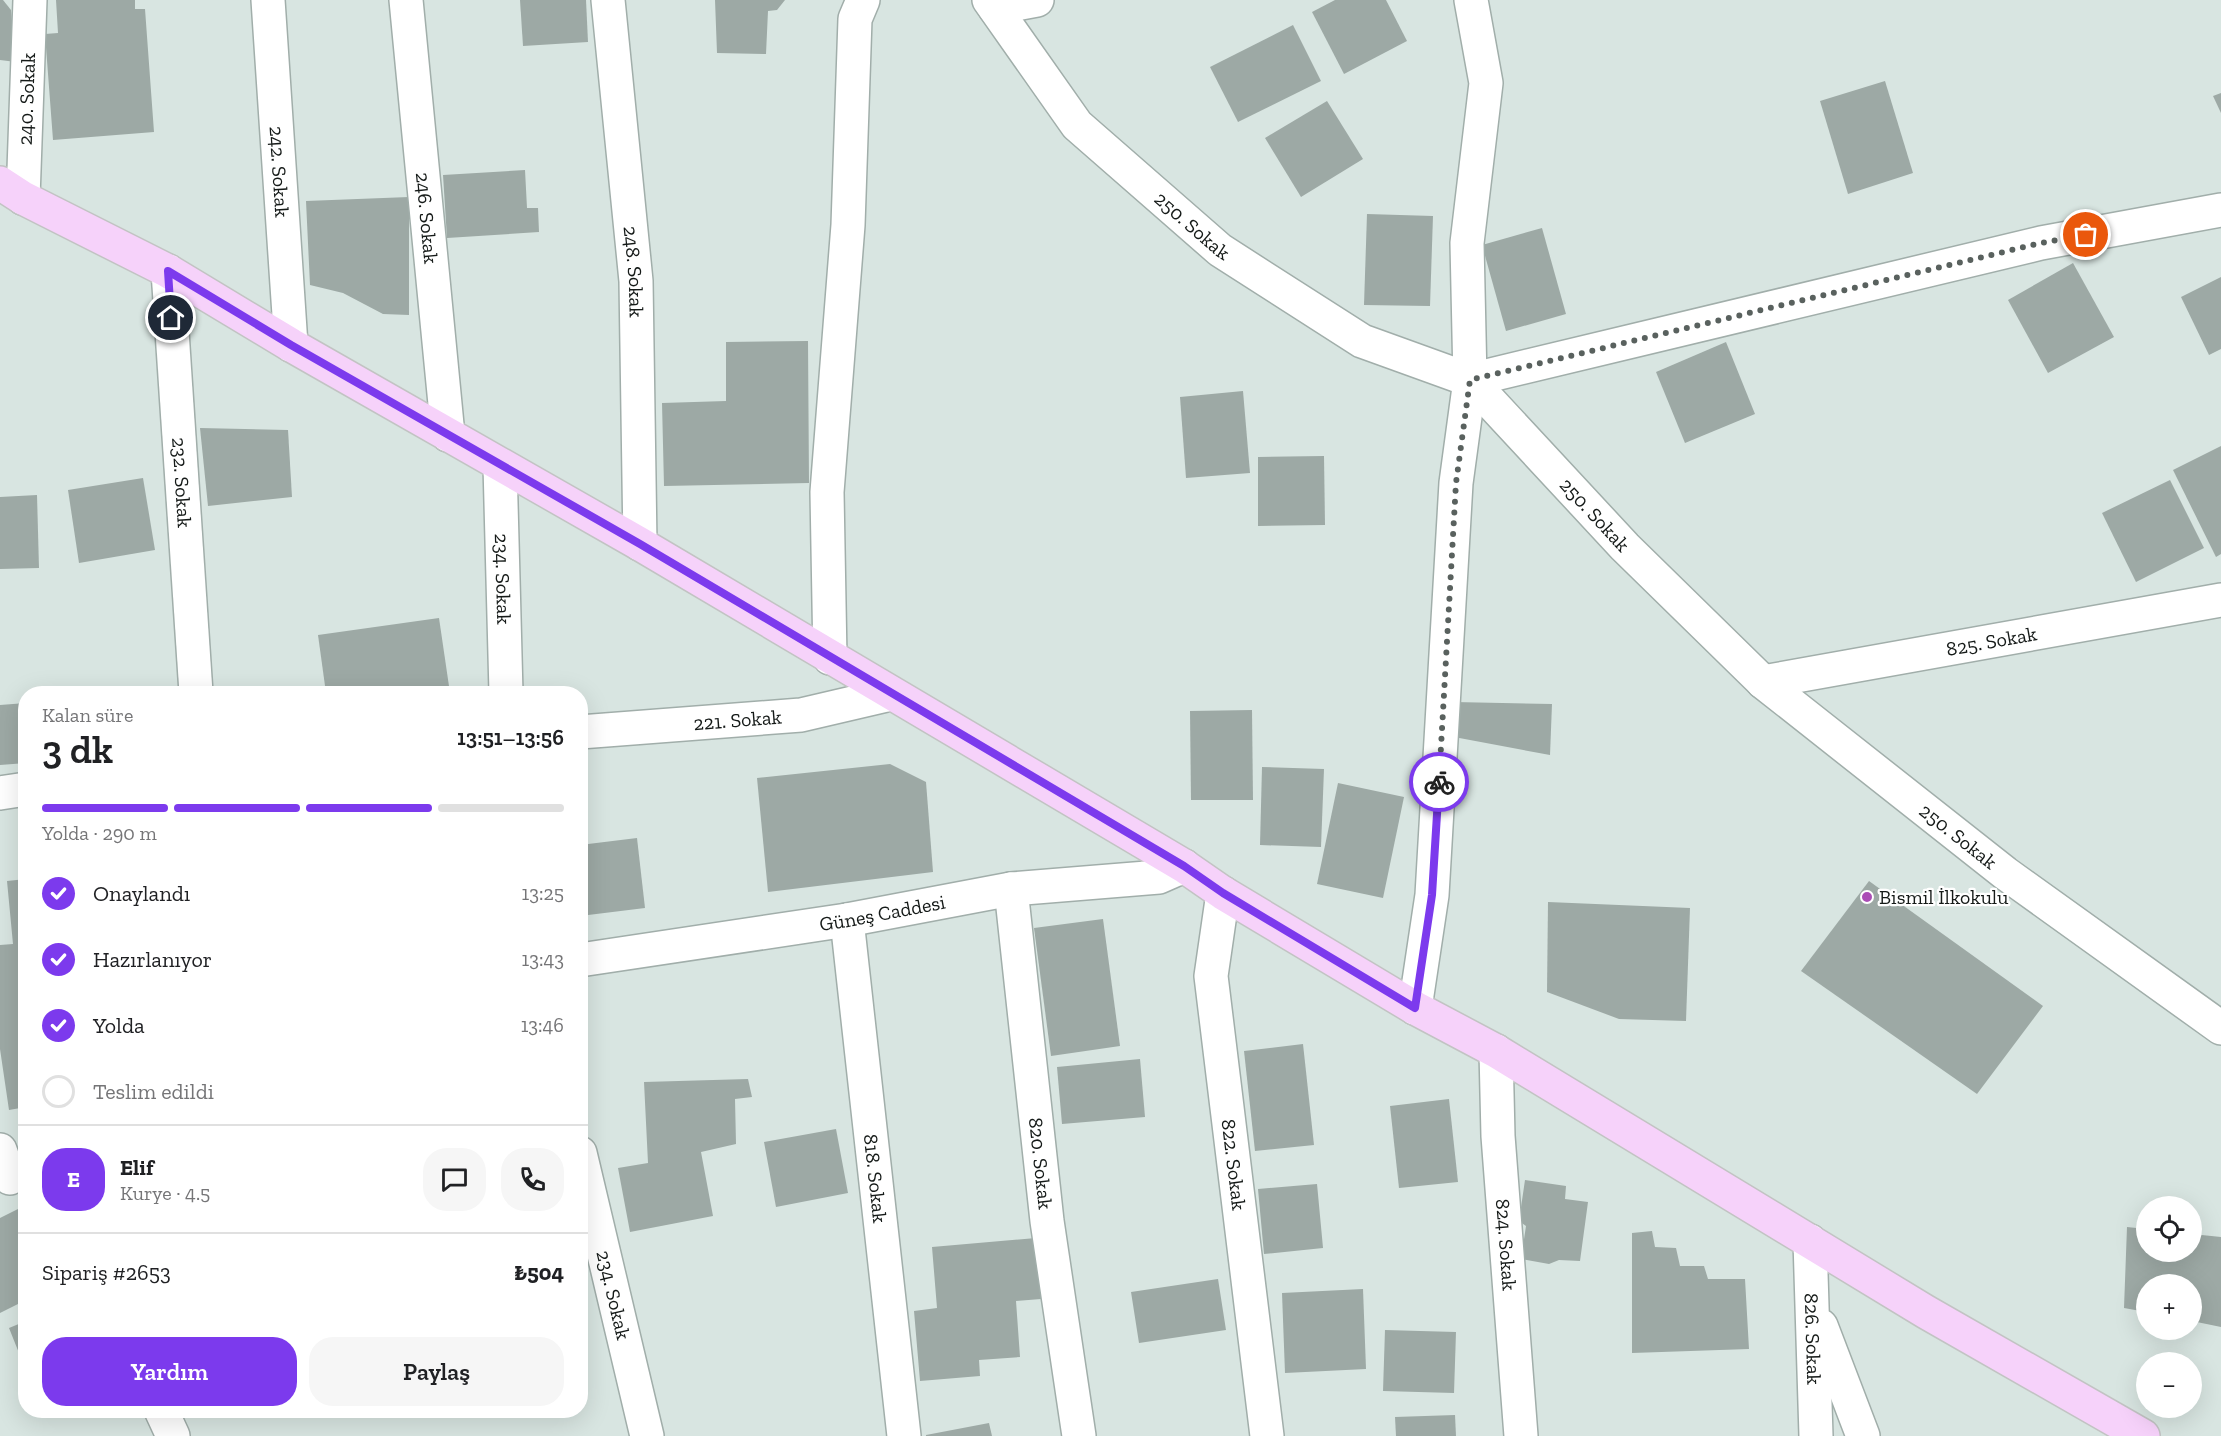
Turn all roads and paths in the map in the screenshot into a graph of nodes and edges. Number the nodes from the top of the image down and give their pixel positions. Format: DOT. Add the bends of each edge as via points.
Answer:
graph roads {
  1 [pos="30,0"];
  2 [pos="268,0"];
  3 [pos="406,0"];
  4 [pos="608,0"];
  5 [pos="863,0"];
  6 [pos="1037,0"];
  7 [pos="1472,0"];
  8 [pos="992,4"];
  9 [pos="12,191"];
  10 [pos="2221,210"];
  11 [pos="168,271"];
  12 [pos="291,345"];
  13 [pos="1470,380"];
  14 [pos="448,435"];
  15 [pos="500,465"];
  16 [pos="640,544"];
  17 [pos="2221,600"];
  18 [pos="830,658"];
  19 [pos="1763,682"];
  20 [pos="196,686"];
  21 [pos="506,686"];
  22 [pos="891,694"];
  23 [pos="588,731"];
  24 [pos="18,790"];
  25 [pos="0,793"];
  26 [pos="1184,866"];
  27 [pos="1011,889"];
  28 [pos="1223,893"];
  29 [pos="847,920"];
  30 [pos="588,959"];
  31 [pos="1415,1008"];
  32 [pos="2221,1028"];
  33 [pos="1496,1051"];
  34 [pos="588,1187"];
  35 [pos="1810,1241"];
  36 [pos="1811,1302"];
  37 [pos="164,1418"];
  38 [pos="173,1436"];
  39 [pos="647,1436"];
  40 [pos="904,1436"];
  41 [pos="1079,1436"];
  42 [pos="1267,1436"];
  43 [pos="1521,1436"];
  44 [pos="1816,1436"];
  45 [pos="1863,1436"];
  46 [pos="2143,1436"];
  1 -- 9 [label="street, 240. Sokak"];
  2 -- 12 [label="street, 242. Sokak"];
  3 -- 14 [label="street, 246. Sokak"];
  4 -- 16 [label="street, 248. Sokak" via="636,281"];
  5 -- 18 [label="street" via="855,19 848,225 827,492"];
  6 -- 8 [label="street"];
  7 -- 13 [label="street" via="1486,83 1467,243"];
  8 -- 13 [label="street, 250. Sokak" via="1077,125 1220,250 1362,340"];
  9 -- 11 [label="main road"];
  10 -- 13 [label="street" via="2041,243"];
  11 -- 12 [label="main road"];
  11 -- 20 [label="street, 232. Sokak"];
  12 -- 14 [label="main road"];
  13 -- 19 [label="street, 250. Sokak" via="1625,547"];
  13 -- 31 [label="street" via="1456,483 1432,895"];
  14 -- 15 [label="main road"];
  15 -- 16 [label="main road"];
  15 -- 21 [label="street, 234. Sokak"];
  16 -- 18 [label="main road"];
  17 -- 19 [label="street, 825. Sokak"];
  18 -- 22 [label="main road"];
  19 -- 32 [label="street, 250. Sokak" via="2005,873"];
  22 -- 23 [label="street, 221. Sokak" via="801,715"];
  22 -- 26 [label="main road"];
  24 -- 25 [label="street"];
  26 -- 27 [label="street, Güneş Caddesi" via="1159,877"];
  26 -- 28 [label="main road"];
  27 -- 29 [label="street, Güneş Caddesi"];
  27 -- 41 [label="street, 820. Sokak" via="1047,1221"];
  28 -- 31 [label="main road"];
  28 -- 42 [label="street, 822. Sokak" via="1211,976"];
  29 -- 30 [label="street, Güneş Caddesi"];
  29 -- 40 [label="street, 818. Sokak"];
  31 -- 33 [label="main road"];
  33 -- 35 [label="main road"];
  33 -- 43 [label="street, 824. Sokak" via="1498,1136"];
  34 -- 39 [label="street, 234. Sokak"];
  35 -- 36 [label="street, 826. Sokak"];
  35 -- 46 [label="main road"];
  36 -- 44 [label="street, 826. Sokak"];
  36 -- 45 [label="street"];
  37 -- 38 [label="street"];
}
